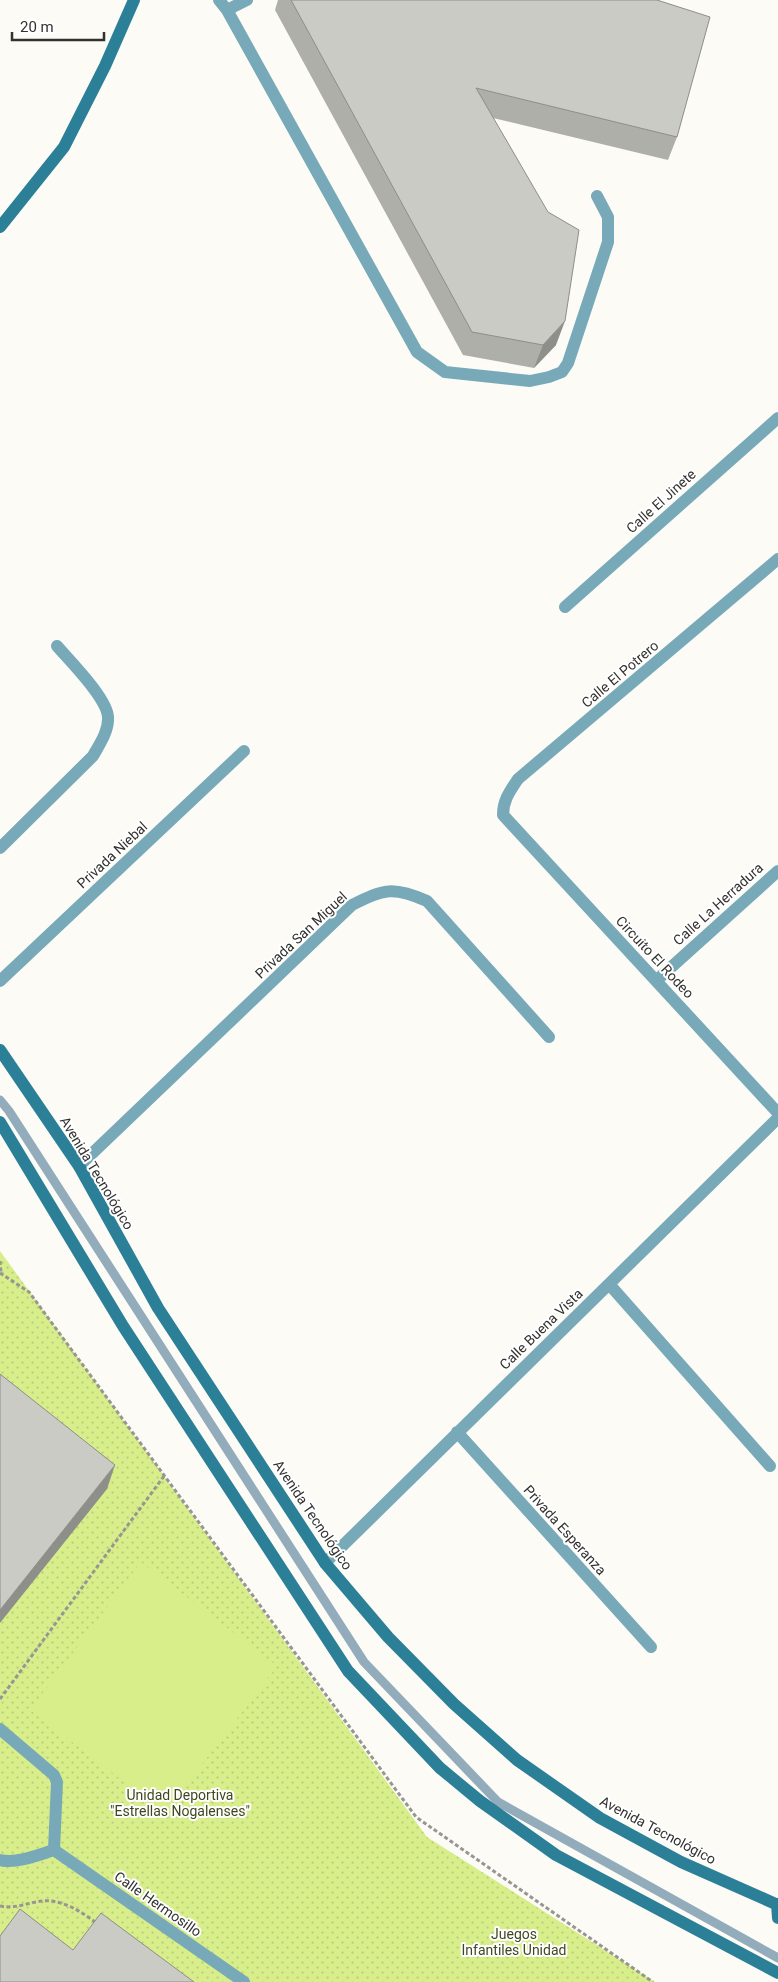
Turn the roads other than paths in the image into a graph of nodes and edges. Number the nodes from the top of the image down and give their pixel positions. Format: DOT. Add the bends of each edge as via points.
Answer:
graph roads {
  1 [pos="134,0"];
  2 [pos="219,0"];
  3 [pos="247,0"];
  4 [pos="227,10"];
  5 [pos="597,196"];
  6 [pos="0,227"];
  7 [pos="778,418"];
  8 [pos="778,559"];
  9 [pos="565,607"];
  10 [pos="57,646"];
  11 [pos="244,751"];
  12 [pos="508,822"];
  13 [pos="0,848"];
  14 [pos="778,871"];
  15 [pos="657,980"];
  16 [pos="0,981"];
  17 [pos="548,1037"];
  18 [pos="0,1050"];
  19 [pos="778,1113"];
  20 [pos="778,1118"];
  21 [pos="0,1122"];
  22 [pos="79,1166"];
  23 [pos="609,1284"];
  24 [pos="457,1432"];
  25 [pos="770,1466"];
  26 [pos="325,1563"];
  27 [pos="651,1647"];
  28 [pos="0,1729"];
  29 [pos="54,1850"];
  30 [pos="0,1860"];
  31 [pos="778,1904"];
  32 [pos="778,1918"];
  33 [pos="778,1973"];
  34 [pos="244,1982"];
  1 -- 6 [label="main road" via="64,147"];
  2 -- 4 [label="street"];
  3 -- 4 [label="street"];
  4 -- 5 [label="street" via="417,352 445,372 530,382 562,372 568,363 608,242 608,218"];
  7 -- 9 [label="street, Calle El Jinete"];
  8 -- 12 [label="street, Calle El Potrero" via="518,779 503,807 503,815"];
  10 -- 13 [label="street" via="103,701 108,718 104,738 92,756"];
  11 -- 16 [label="street, Privada Niebal"];
  12 -- 15 [label="street, Circuito El Rodeo"];
  14 -- 15 [label="street, Calle La Herradura"];
  15 -- 19 [label="street, Circuito El Rodeo"];
  17 -- 22 [label="street, Privada San Miguel" via="427,901 391,890 376,893 352,905"];
  18 -- 22 [label="main road, Avenida Tecnológico"];
  20 -- 23 [label="street, Calle Buena Vista"];
  21 -- 33 [label="main road" via="123,1326 348,1671 440,1768 556,1855"];
  22 -- 26 [label="main road, Avenida Tecnológico" via="158,1308"];
  23 -- 24 [label="street, Calle Buena Vista"];
  23 -- 25 [label="street"];
  24 -- 26 [label="street, Calle Buena Vista"];
  24 -- 27 [label="street, Privada Esperanza"];
  26 -- 31 [label="main road, Avenida Tecnológico" via="388,1637 454,1704 517,1760 600,1818 681,1862"];
  28 -- 29 [label="street" via="54,1775 57,1782"];
  29 -- 30 [label="street" via="19,1860"];
  29 -- 34 [label="street, Calle Hermosillo"];
  31 -- 32 [label="main road"];
}
